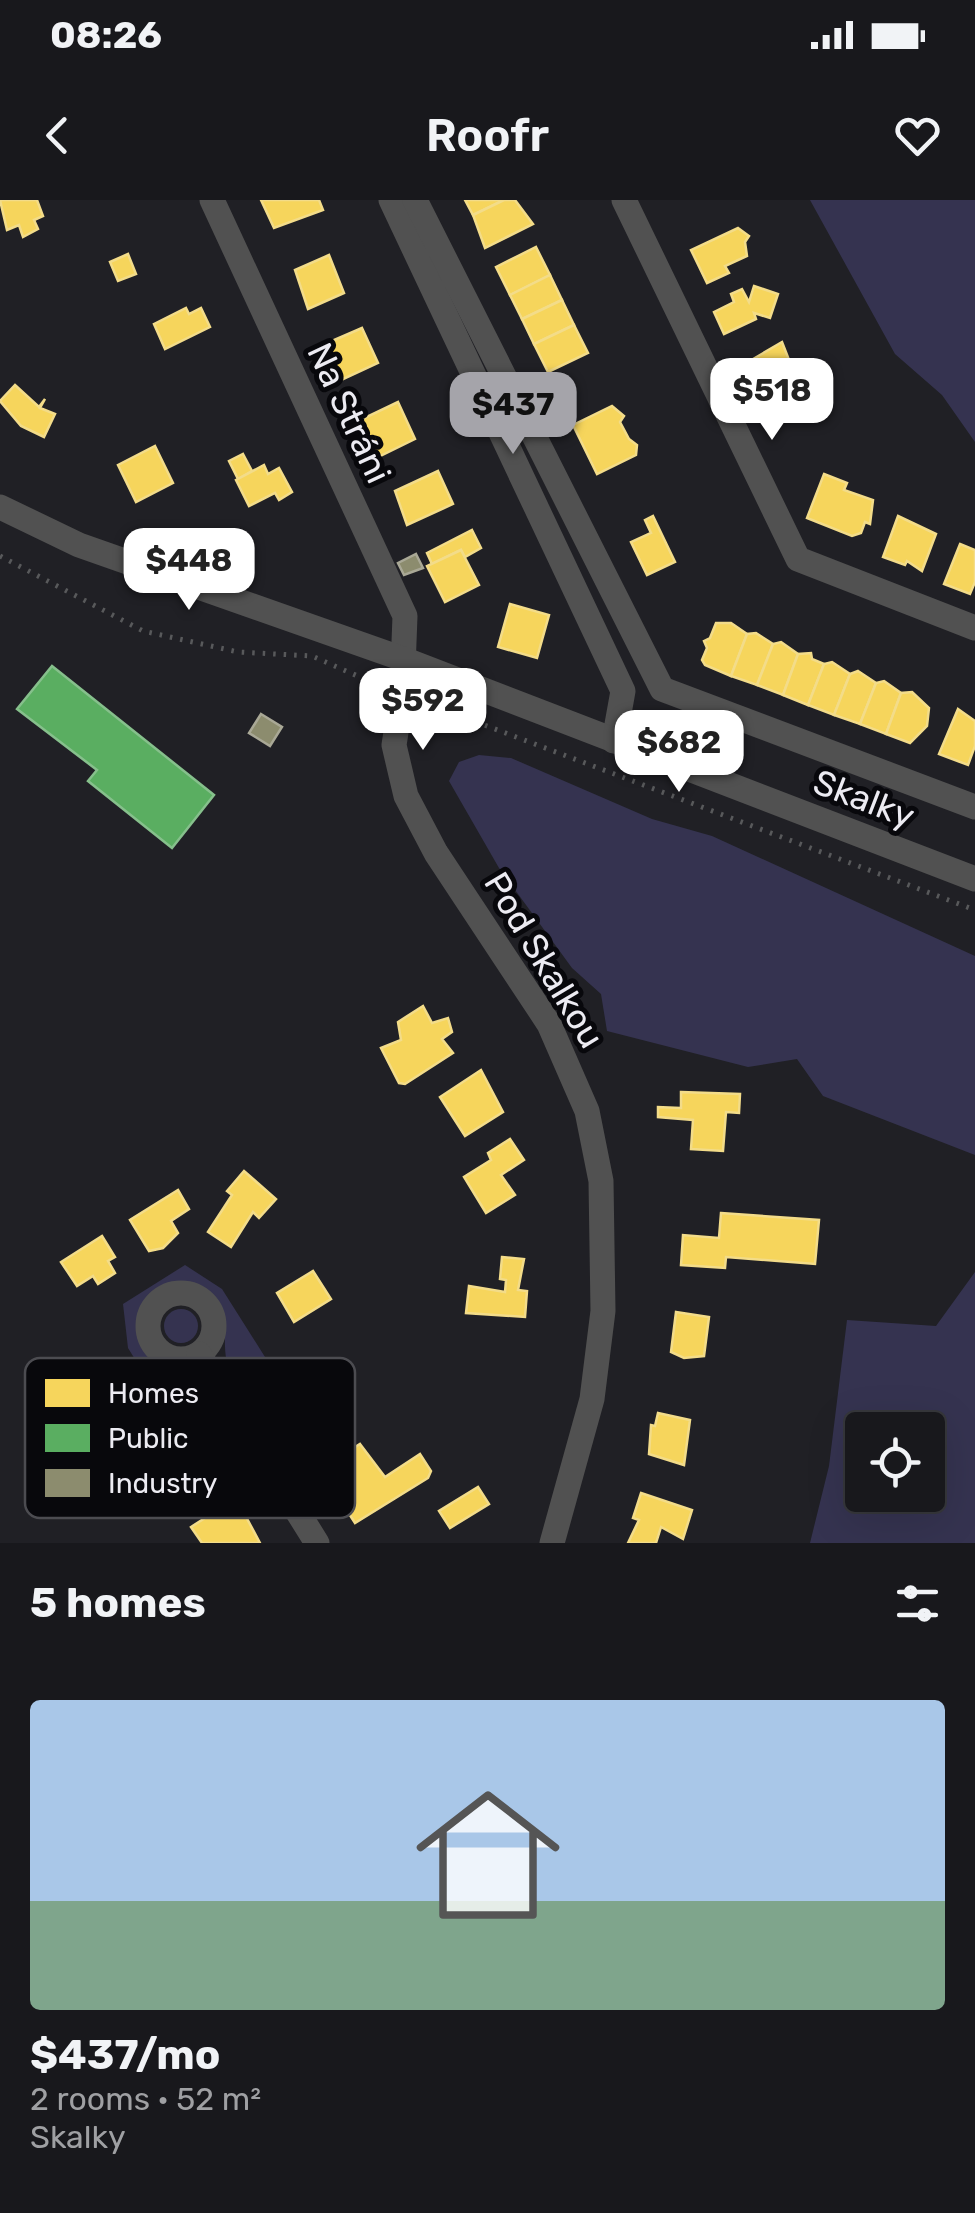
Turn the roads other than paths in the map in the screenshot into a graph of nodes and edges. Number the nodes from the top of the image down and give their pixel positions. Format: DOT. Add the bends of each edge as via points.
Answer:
graph roads {
  1 [pos="212,200"];
  2 [pos="391,200"];
  3 [pos="415,200"];
  4 [pos="624,200"];
  5 [pos="0,508"];
  6 [pos="975,628"];
  7 [pos="404,659"];
  8 [pos="614,741"];
  9 [pos="975,807"];
  10 [pos="975,879"];
  11 [pos="199,1354"];
  12 [pos="201,1358"];
  13 [pos="301,1518"];
  14 [pos="317,1543"];
  15 [pos="552,1543"];
  1 -- 7 [label="street, Na Stráni" via="405,616"];
  2 -- 8 [label="street" via="623,691"];
  3 -- 9 [label="street, Skalky" via="662,689"];
  4 -- 6 [label="street" via="798,558"];
  5 -- 7 [label="street, Skalky" via="79,545"];
  7 -- 8 [label="street, Skalky"];
  7 -- 15 [label="street, Pod Skalkou" via="394,745 406,796 549,1024 570,1065 595,1146 604,1268 598,1354 582,1444"];
  8 -- 10 [label="street, Skalky"];
  11 -- 12 [label="street"];
  13 -- 14 [label="street"];
}
